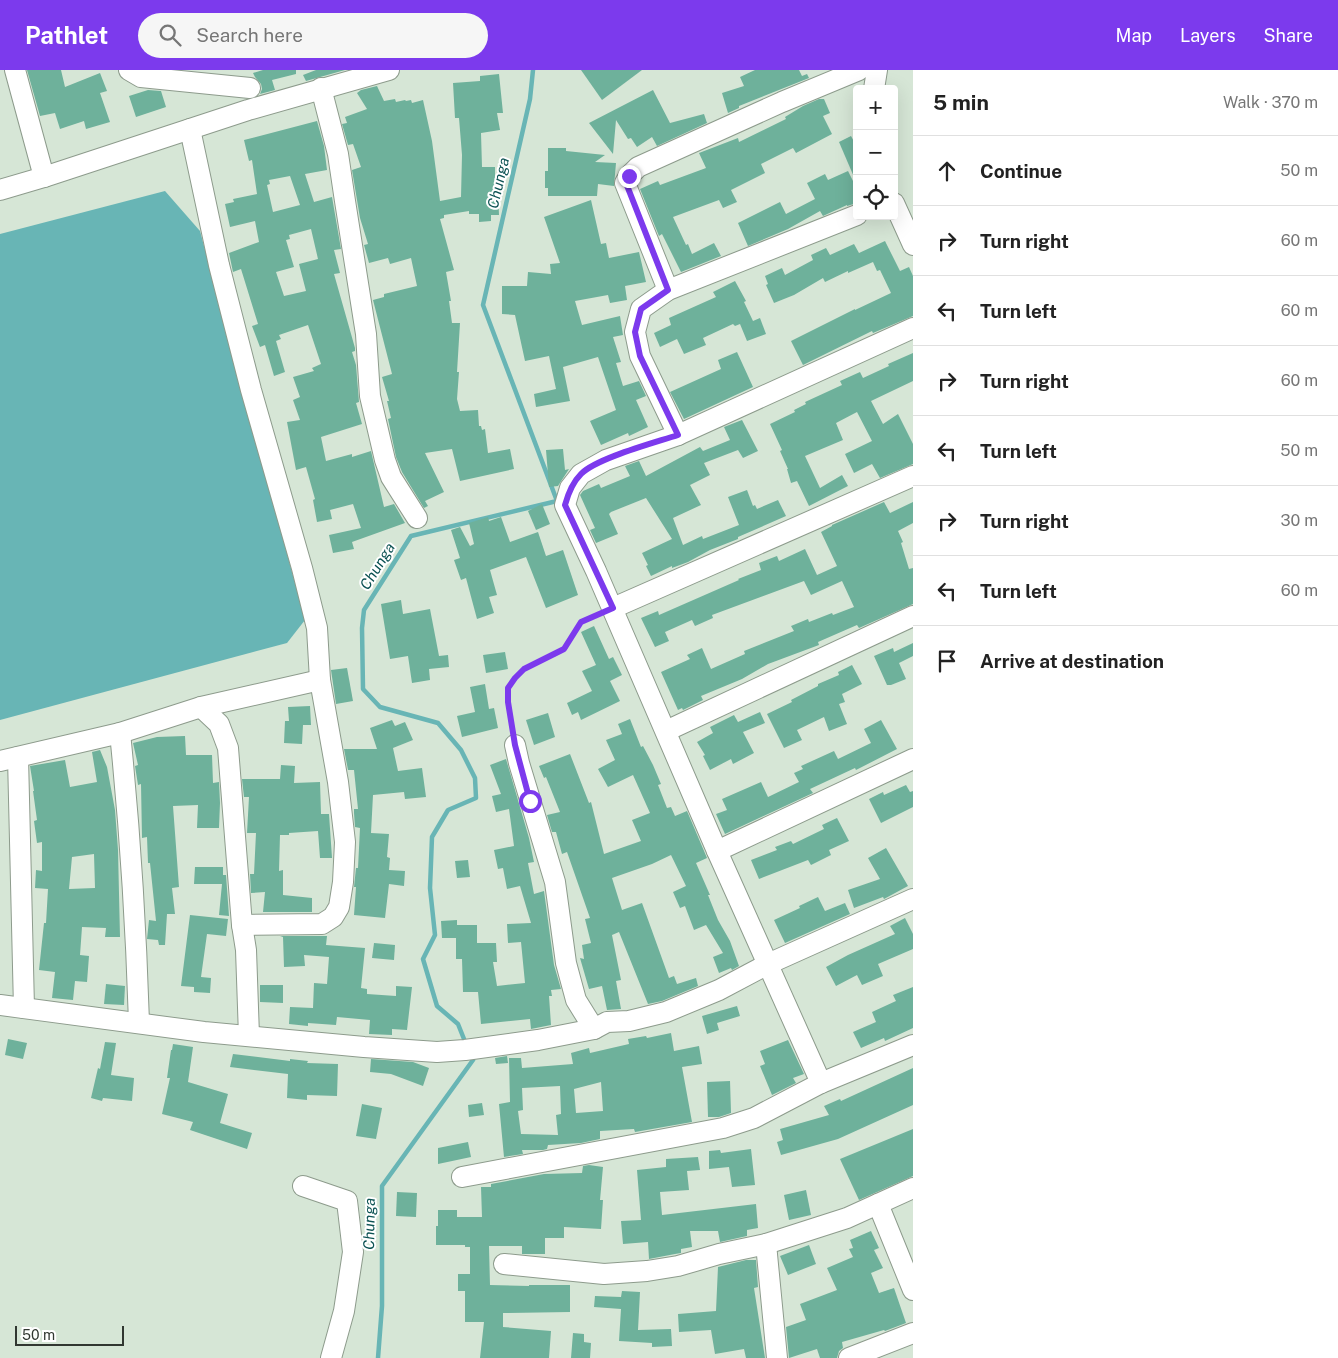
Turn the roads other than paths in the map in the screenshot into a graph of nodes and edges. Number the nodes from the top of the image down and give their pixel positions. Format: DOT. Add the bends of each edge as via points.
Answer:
graph roads {
  1 [pos="15,70"];
  2 [pos="129,70"];
  3 [pos="389,70"];
  4 [pos="859,70"];
  5 [pos="877,70"];
  6 [pos="250,79"];
  7 [pos="875,85"];
  8 [pos="321,88"];
  9 [pos="248,110"];
  10 [pos="190,129"];
  11 [pos="44,177"];
  12 [pos="0,190"];
  13 [pos="898,212"];
  14 [pos="853,217"];
  15 [pos="913,245"];
  16 [pos="668,290"];
  17 [pos="913,328"];
  18 [pos="678,435"];
  19 [pos="913,476"];
  20 [pos="417,518"];
  21 [pos="613,608"];
  22 [pos="913,616"];
  23 [pos="320,680"];
  24 [pos="201,708"];
  25 [pos="666,731"];
  26 [pos="120,733"];
  27 [pos="515,745"];
  28 [pos="9,759"];
  29 [pos="913,759"];
  30 [pos="717,851"];
  31 [pos="913,899"];
  32 [pos="242,926"];
  33 [pos="768,964"];
  34 [pos="0,1005"];
  35 [pos="24,1008"];
  36 [pos="139,1023"];
  37 [pos="594,1029"];
  38 [pos="249,1036"];
  39 [pos="913,1045"];
  40 [pos="822,1083"];
  41 [pos="462,1177"];
  42 [pos="303,1186"];
  43 [pos="913,1188"];
  44 [pos="878,1204"];
  45 [pos="766,1244"];
  46 [pos="504,1264"];
  47 [pos="913,1290"];
  48 [pos="913,1333"];
  49 [pos="331,1358"];
  50 [pos="778,1358"];
  51 [pos="849,1358"];
  1 -- 11 [label="street"];
  2 -- 6 [label="street" via="141,77"];
  3 -- 8 [label="street"];
  4 -- 16 [label="street" via="638,167 629,176 626,183"];
  5 -- 7 [label="street"];
  6 -- 9 [label="street"];
  8 -- 9 [label="street"];
  8 -- 20 [label="street" via="338,154 366,334 370,396 391,477"];
  9 -- 10 [label="street"];
  10 -- 11 [label="street"];
  10 -- 23 [label="street" via="219,265 317,628"];
  11 -- 12 [label="street"];
  13 -- 15 [label="street"];
  14 -- 16 [label="street"];
  16 -- 18 [label="street" via="641,309 635,332 640,356"];
  17 -- 18 [label="street"];
  18 -- 21 [label="street" via="606,460 581,474 570,488 565,505"];
  19 -- 21 [label="street"];
  21 -- 25 [label="street"];
  22 -- 25 [label="street"];
  23 -- 24 [label="street"];
  23 -- 32 [label="street" via="345,842 339,907 333,917 322,924"];
  24 -- 26 [label="street"];
  24 -- 32 [label="street" via="219,724 228,748"];
  25 -- 30 [label="street"];
  26 -- 28 [label="street"];
  26 -- 36 [label="street" via="130,829"];
  27 -- 37 [label="street" via="555,882 566,963 576,1000"];
  28 -- 35 [label="street"];
  29 -- 30 [label="street"];
  30 -- 33 [label="street"];
  31 -- 33 [label="street"];
  32 -- 38 [label="street"];
  33 -- 37 [label="street" via="719,990 666,1012 629,1021 607,1022"];
  33 -- 40 [label="street"];
  34 -- 35 [label="street"];
  35 -- 36 [label="street"];
  36 -- 38 [label="street"];
  37 -- 38 [label="street" via="538,1040 437,1052"];
  39 -- 40 [label="street"];
  40 -- 41 [label="street" via="761,1114 723,1128"];
  42 -- 49 [label="street" via="348,1201 353,1252 344,1311"];
  43 -- 44 [label="street"];
  44 -- 45 [label="street" via="847,1218"];
  44 -- 47 [label="street"];
  45 -- 46 [label="street" via="678,1266 627,1273 604,1274"];
  45 -- 50 [label="street"];
  48 -- 51 [label="street"];
}
